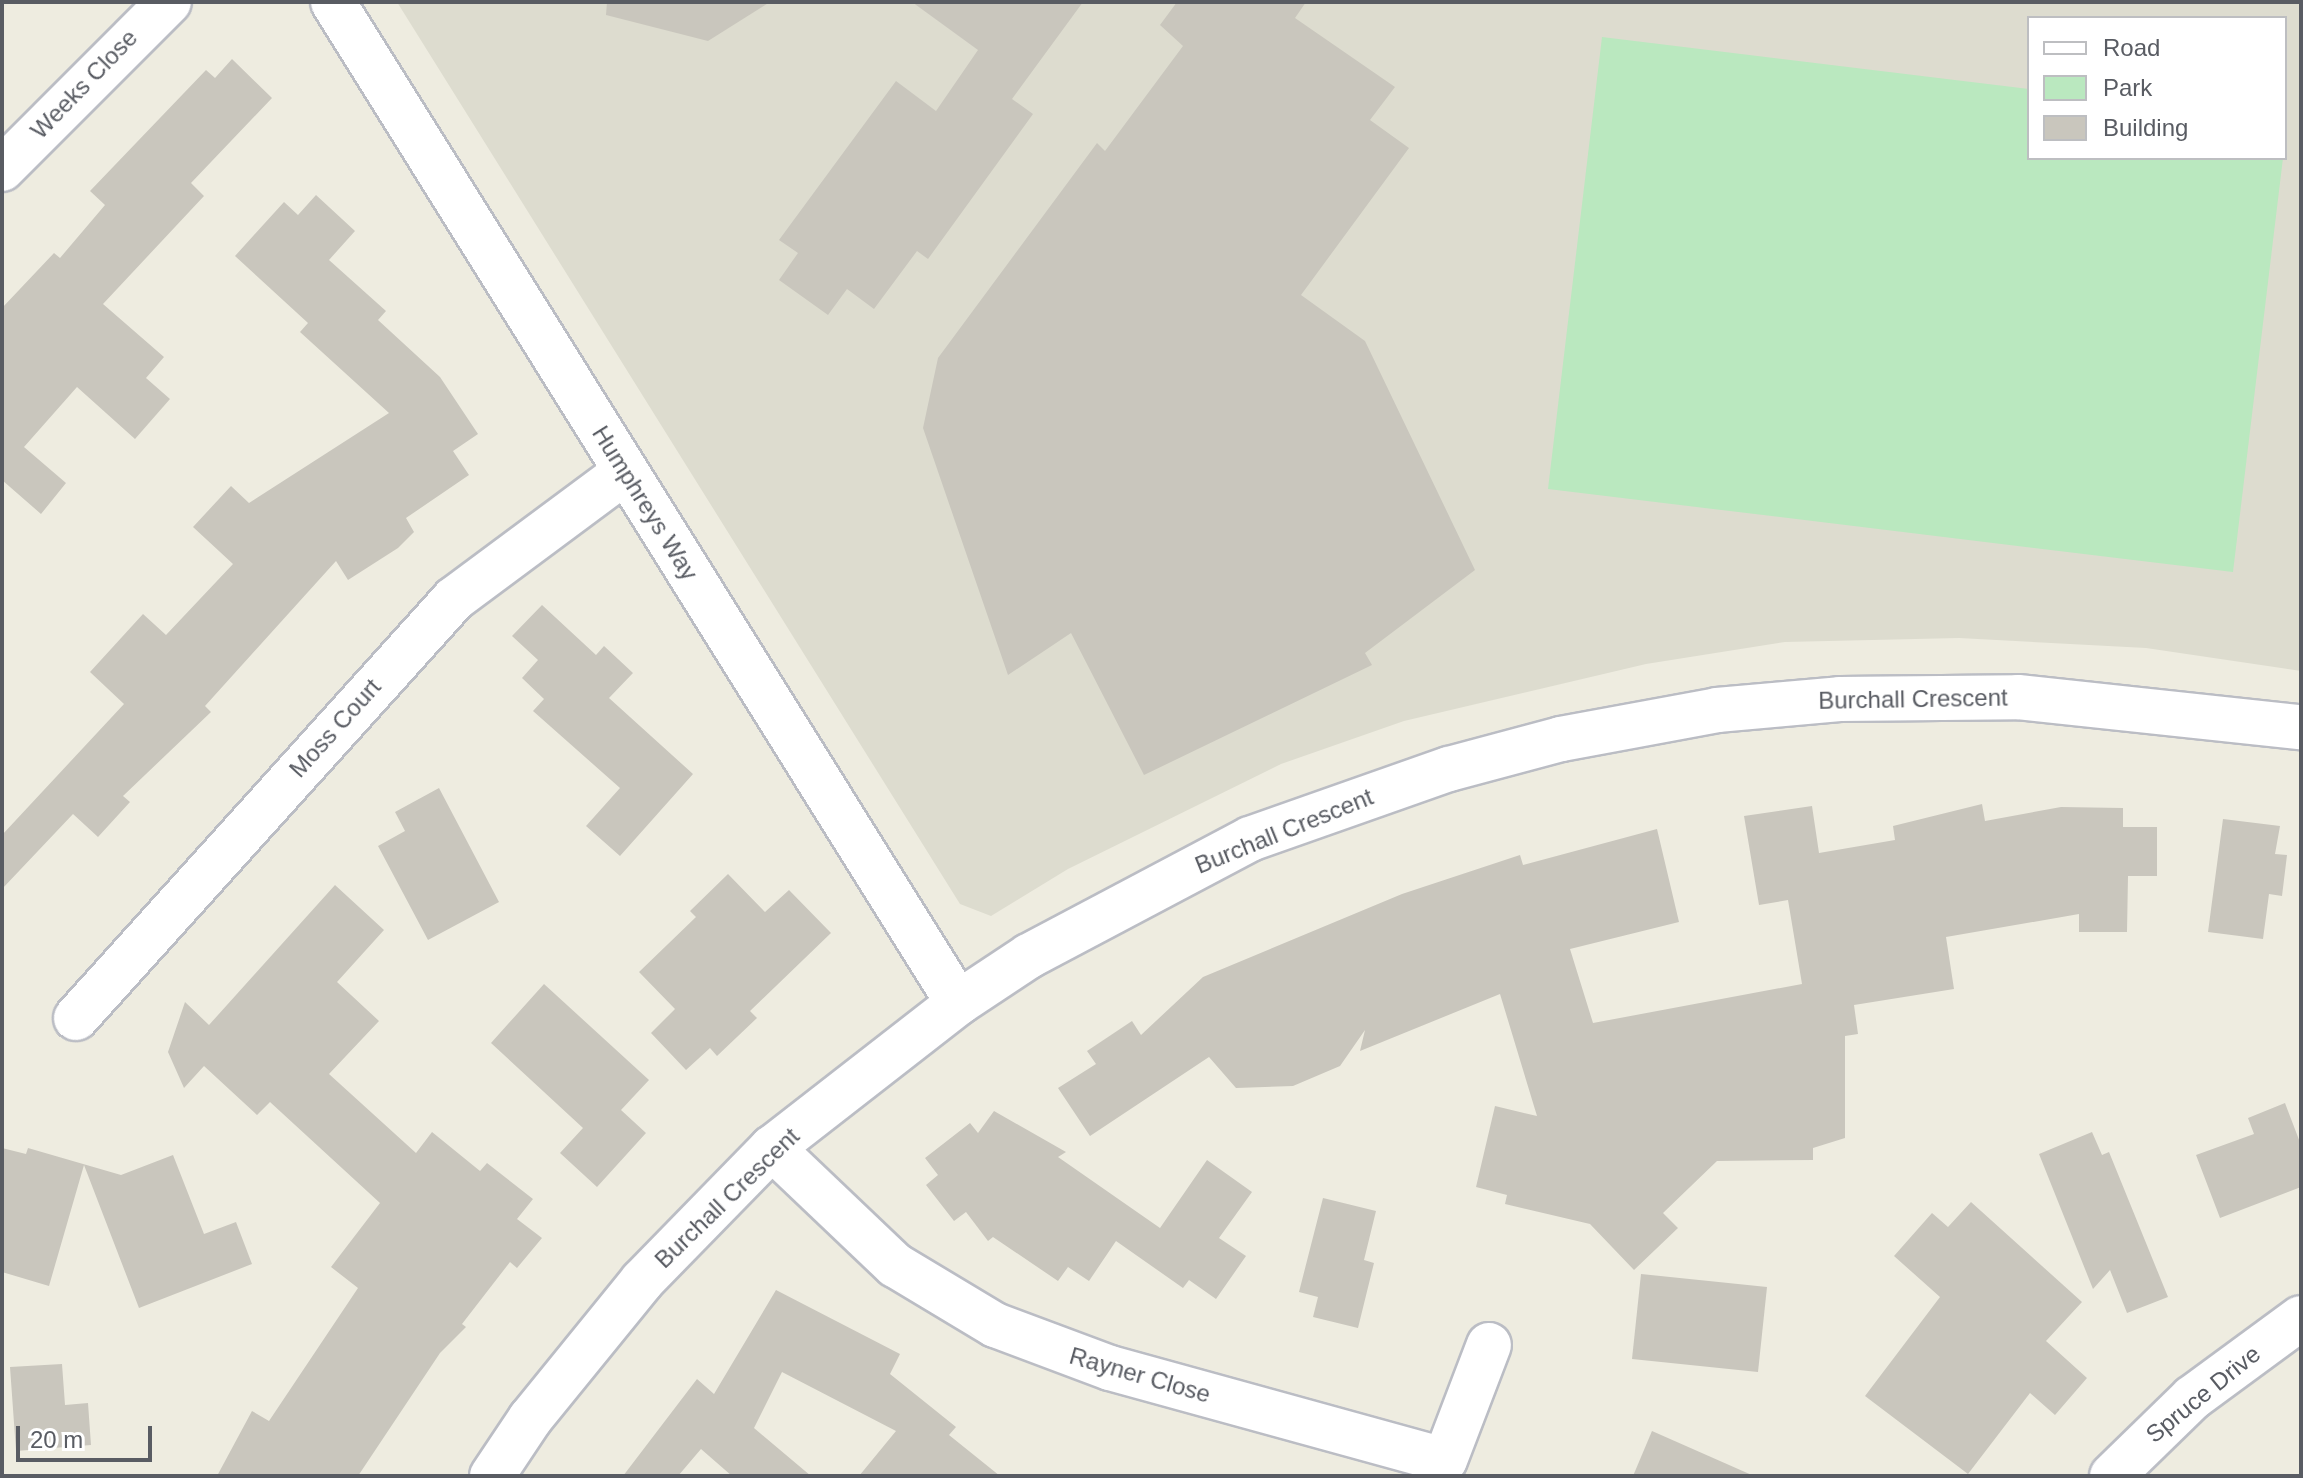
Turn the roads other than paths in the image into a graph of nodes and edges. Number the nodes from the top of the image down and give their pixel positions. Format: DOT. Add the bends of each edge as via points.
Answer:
graph roads {
  1 [pos="169,2"];
  2 [pos="333,2"];
  3 [pos="2,169"];
  4 [pos="625,472"];
  5 [pos="2301,727"];
  6 [pos="958,1003"];
  7 [pos="76,1018"];
  8 [pos="772,1148"];
  9 [pos="2301,1318"];
  10 [pos="1489,1345"];
  11 [pos="492,1476"];
  12 [pos="2112,1476"];
  1 -- 3 [label="street, Weeks Close"];
  2 -- 4 [label="street, Humphreys Way"];
  4 -- 6 [label="street, Humphreys Way"];
  4 -- 7 [label="street, Moss Court" via="495,564 436,618"];
  5 -- 6 [label="street, Burchall Crescent" via="2110,703 1921,696 1717,710 1577,736 1449,769 1250,839 1085,922"];
  6 -- 8 [label="street, Burchall Crescent"];
  8 -- 10 [label="street, Rayner Close" via="895,1265 995,1325 1110,1368 1445,1460"];
  8 -- 11 [label="street, Burchall Crescent" via="622,1304"];
  9 -- 12 [label="street, Spruce Drive" via="2192,1398"];
}
